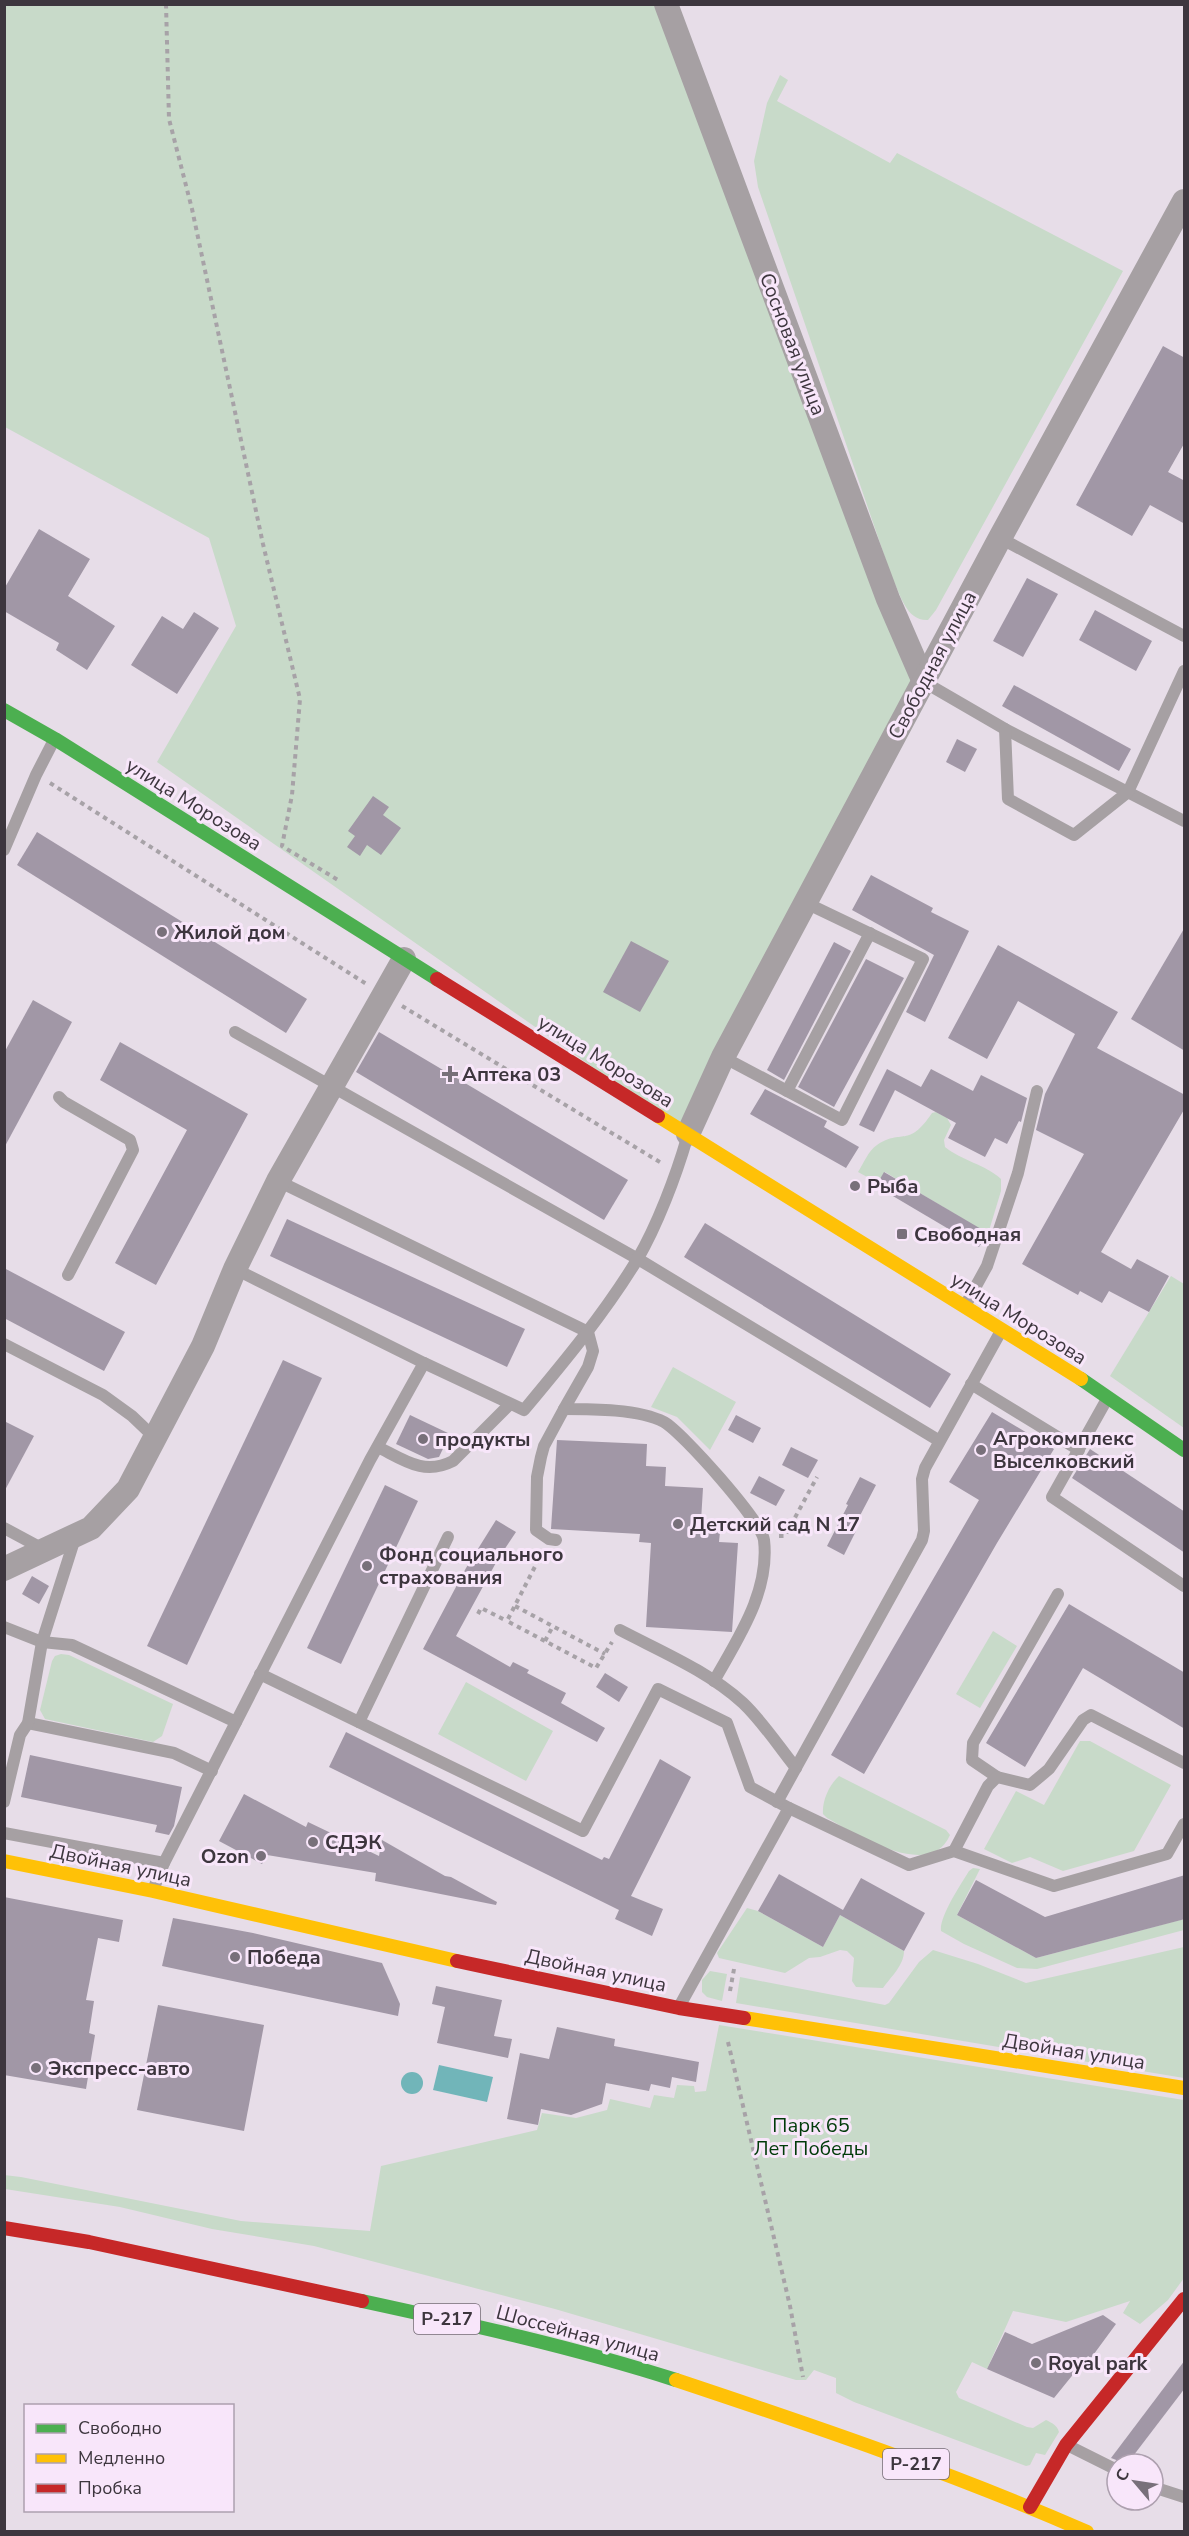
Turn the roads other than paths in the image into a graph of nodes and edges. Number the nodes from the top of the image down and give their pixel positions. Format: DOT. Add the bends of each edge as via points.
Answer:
graph roads {
  1 [pos="666,4"];
  2 [pos="1185,201"];
  3 [pos="1000,538"];
  4 [pos="1185,636"];
  5 [pos="1185,671"];
  6 [pos="924,682"];
  7 [pos="4,710"];
  8 [pos="1005,729"];
  9 [pos="55,739"];
  10 [pos="1128,792"];
  11 [pos="1185,821"];
  12 [pos="4,850"];
  13 [pos="806,903"];
  14 [pos="870,933"];
  15 [pos="404,959"];
  16 [pos="236,1032"];
  17 [pos="723,1057"];
  18 [pos="333,1086"];
  19 [pos="787,1091"];
  20 [pos="1037,1091"];
  21 [pos="59,1096"];
  22 [pos="688,1134"];
  23 [pos="278,1181"];
  24 [pos="638,1259"];
  25 [pos="235,1269"];
  26 [pos="68,1275"];
  27 [pos="965,1306"];
  28 [pos="1001,1330"];
  29 [pos="588,1332"];
  30 [pos="4,1344"];
  31 [pos="424,1363"];
  32 [pos="971,1384"];
  33 [pos="1108,1398"];
  34 [pos="510,1404"];
  35 [pos="564,1409"];
  36 [pos="155,1438"];
  37 [pos="938,1440"];
  38 [pos="378,1447"];
  39 [pos="1079,1450"];
  40 [pos="1185,1450"];
  41 [pos="4,1528"];
  42 [pos="76,1535"];
  43 [pos="448,1537"];
  44 [pos="553,1540"];
  45 [pos="45,1550"];
  46 [pos="4,1569"];
  47 [pos="1185,1586"];
  48 [pos="1058,1594"];
  49 [pos="4,1627"];
  50 [pos="620,1629"];
  51 [pos="42,1642"];
  52 [pos="260,1674"];
  53 [pos="714,1681"];
  54 [pos="237,1722"];
  55 [pos="358,1722"];
  56 [pos="28,1724"];
  57 [pos="1185,1763"];
  58 [pos="796,1768"];
  59 [pos="212,1771"];
  60 [pos="997,1777"];
  61 [pos="4,1802"];
  62 [pos="777,1802"];
  63 [pos="789,1808"];
  64 [pos="1185,1824"];
  65 [pos="4,1833"];
  66 [pos="954,1851"];
  67 [pos="4,1861"];
  68 [pos="164,1863"];
  69 [pos="153,1891"];
  70 [pos="679,2007"];
  71 [pos="1185,2088"];
  72 [pos="4,2228"];
  73 [pos="1185,2299"];
  74 [pos="1066,2445"];
  75 [pos="1105,2464"];
  76 [pos="1165,2491"];
  77 [pos="1185,2497"];
  78 [pos="1030,2507"];
  79 [pos="1087,2532"];
  1 -- 6 [label="street, Сосновая улица" via="888,599"];
  2 -- 3 [label="street, Свободная улица"];
  3 -- 4 [label="lane"];
  3 -- 6 [label="street, Свободная улица"];
  5 -- 10 [label="lane"];
  6 -- 8 [label="lane"];
  6 -- 13 [label="street, Свободная улица"];
  7 -- 9 [label="main road, улица Морозова"];
  8 -- 10 [label="lane"];
  8 -- 10 [label="lane" via="1008,799 1074,835"];
  9 -- 12 [label="lane"];
  9 -- 15 [label="main road, улица Морозова"];
  10 -- 11 [label="lane"];
  13 -- 14 [label="lane"];
  13 -- 17 [label="street, Свободная улица"];
  14 -- 19 [label="lane"];
  14 -- 19 [label="lane" via="923,959 842,1120"];
  15 -- 18 [label="street"];
  15 -- 22 [label="main road, улица Морозова"];
  16 -- 18 [label="lane"];
  17 -- 19 [label="lane"];
  17 -- 22 [label="street, Свободная улица"];
  18 -- 23 [label="street"];
  18 -- 24 [label="lane"];
  20 -- 27 [label="lane" via="1018,1173 987,1266"];
  21 -- 26 [label="lane" via="130,1140 133,1150"];
  22 -- 24 [label="lane" via="677,1173"];
  22 -- 27 [label="main road, улица Морозова"];
  23 -- 25 [label="street"];
  23 -- 29 [label="lane"];
  24 -- 29 [label="lane"];
  24 -- 37 [label="lane"];
  25 -- 31 [label="lane"];
  25 -- 36 [label="street" via="203,1346"];
  27 -- 28 [label="main road, улица Морозова"];
  28 -- 32 [label="lane"];
  28 -- 33 [label="main road, улица Морозова"];
  29 -- 34 [label="lane" via="524,1410"];
  29 -- 35 [label="lane" via="593,1350 588,1367"];
  30 -- 36 [label="lane" via="104,1395"];
  31 -- 34 [label="lane"];
  31 -- 38 [label="lane"];
  32 -- 37 [label="lane"];
  32 -- 39 [label="lane"];
  33 -- 39 [label="lane"];
  33 -- 40 [label="main road, улица Морозова"];
  34 -- 38 [label="lane" via="453,1461 442,1466 421,1467"];
  35 -- 44 [label="lane" via="544,1446 537,1477 536,1530"];
  35 -- 53 [label="lane" via="643,1415 664,1422 678,1432 760,1527 762,1582 751,1613"];
  36 -- 42 [label="street" via="128,1489 91,1528"];
  37 -- 58 [label="lane" via="922,1479 922,1539"];
  38 -- 52 [label="lane"];
  39 -- 47 [label="lane" via="1052,1497"];
  41 -- 45 [label="lane"];
  42 -- 45 [label="street"];
  42 -- 51 [label="lane"];
  43 -- 55 [label="lane"];
  45 -- 46 [label="street"];
  48 -- 60 [label="lane" via="973,1743 972,1760"];
  49 -- 51 [label="lane"];
  50 -- 53 [label="lane"];
  51 -- 54 [label="lane" via="72,1646"];
  51 -- 56 [label="lane"];
  52 -- 54 [label="lane"];
  52 -- 55 [label="lane"];
  53 -- 58 [label="lane" via="745,1705"];
  54 -- 59 [label="lane"];
  55 -- 62 [label="lane" via="583,1831 658,1689 727,1723 750,1787"];
  56 -- 59 [label="lane" via="174,1753"];
  56 -- 61 [label="lane" via="20,1735"];
  57 -- 60 [label="lane" via="1091,1715 1083,1720 1048,1769 1030,1785"];
  58 -- 62 [label="lane"];
  59 -- 68 [label="lane"];
  60 -- 66 [label="lane" via="988,1786"];
  62 -- 63 [label="lane"];
  63 -- 66 [label="lane" via="909,1865"];
  63 -- 70 [label="lane"];
  64 -- 66 [label="lane" via="1167,1854 1054,1886"];
  65 -- 68 [label="lane"];
  67 -- 69 [label="main road, Двойная улица"];
  68 -- 69 [label="lane"];
  69 -- 70 [label="main road, Двойная улица" via="479,1966"];
  70 -- 71 [label="main road, Двойная улица"];
  72 -- 78 [label="main road, Шоссейная улица / Р-217" via="297,2286 488,2328 629,2365 801,2422"];
  73 -- 74 [label="main road"];
  74 -- 75 [label="lane"];
  74 -- 78 [label="main road"];
  76 -- 77 [label="lane"];
  78 -- 79 [label="main road, Шоссейная улица / Р-217"];
}
